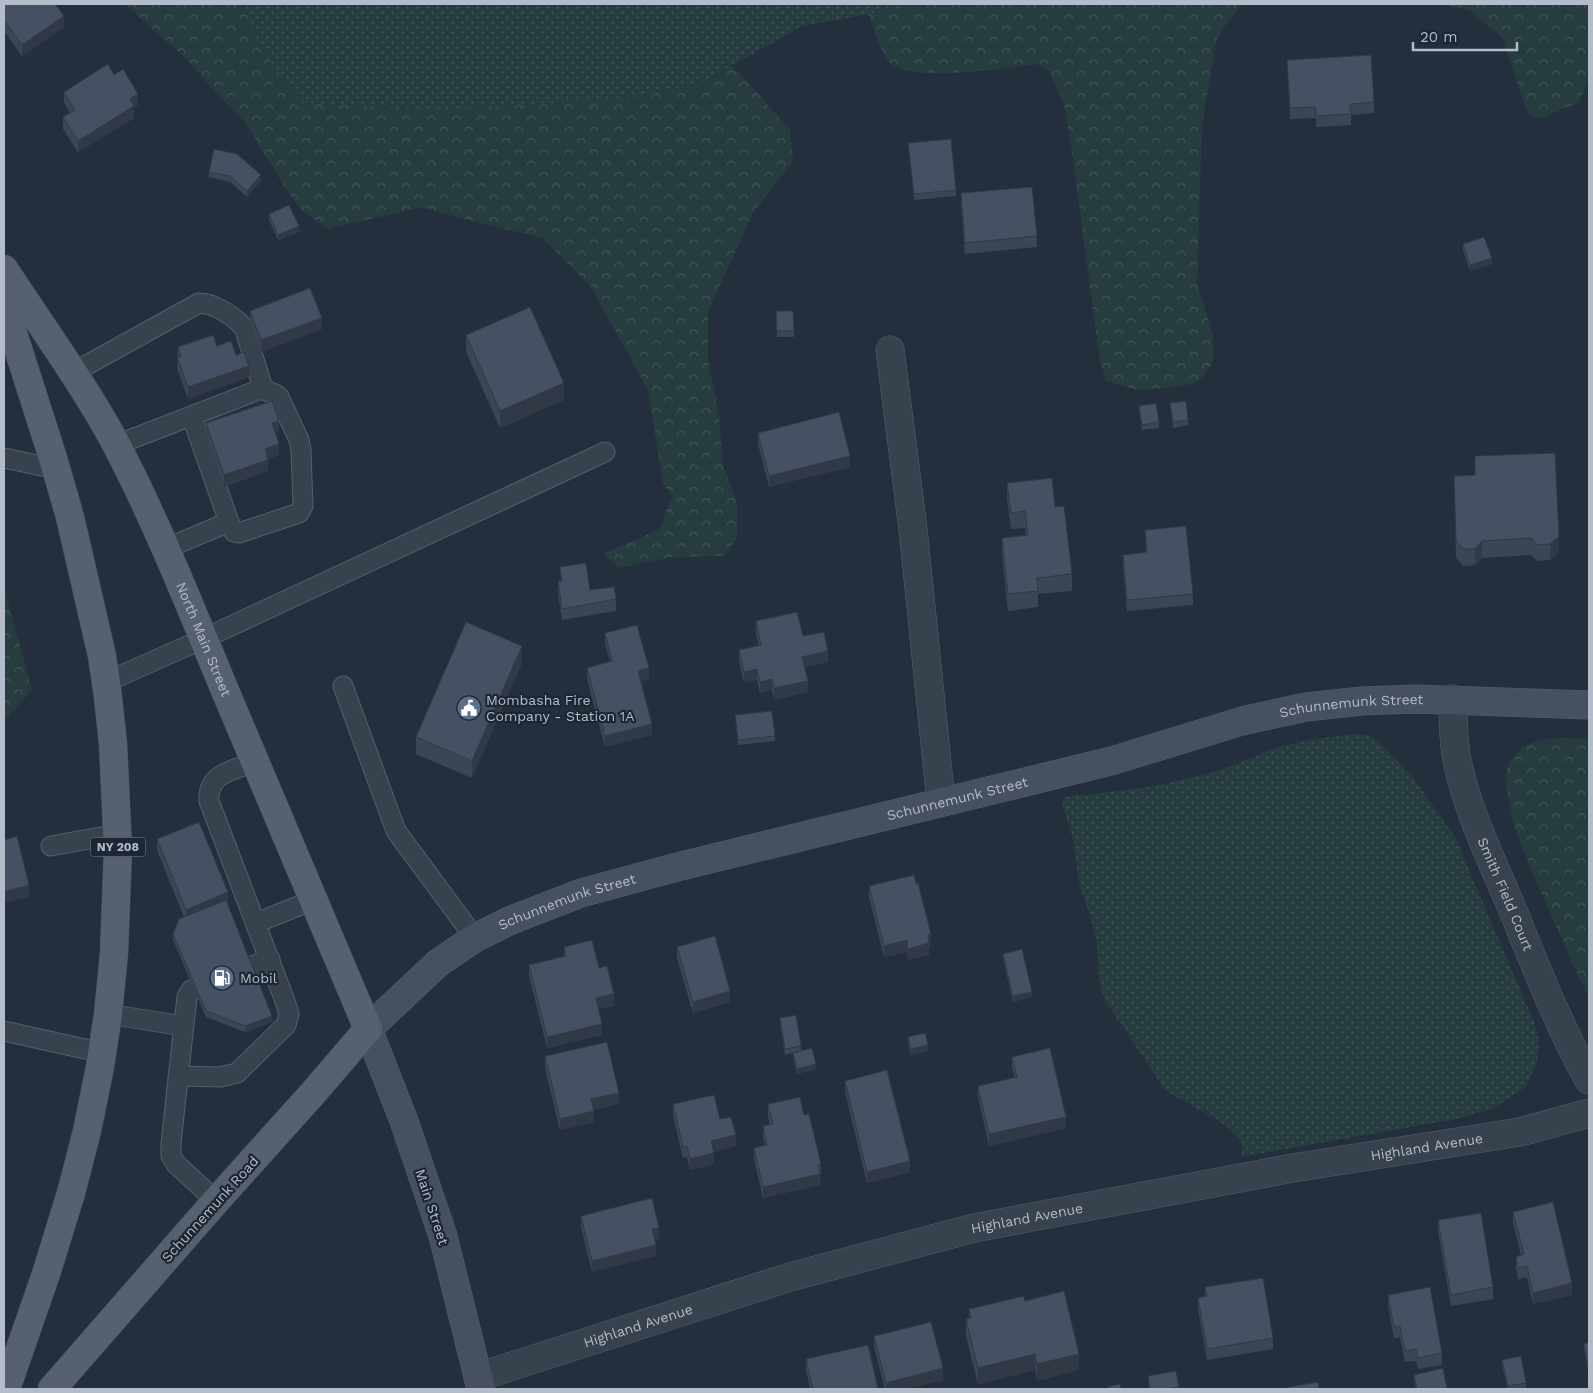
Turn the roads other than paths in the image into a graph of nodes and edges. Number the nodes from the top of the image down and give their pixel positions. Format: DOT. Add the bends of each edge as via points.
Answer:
graph roads {
  1 [pos="4,269"];
  2 [pos="4,305"];
  3 [pos="890,350"];
  4 [pos="74,372"];
  5 [pos="261,389"];
  6 [pos="192,416"];
  7 [pos="116,446"];
  8 [pos="605,452"];
  9 [pos="4,458"];
  10 [pos="56,469"];
  11 [pos="229,522"];
  12 [pos="166,548"];
  13 [pos="203,639"];
  14 [pos="106,682"];
  15 [pos="343,686"];
  16 [pos="1453,699"];
  17 [pos="1589,705"];
  18 [pos="255,762"];
  19 [pos="941,802"];
  20 [pos="117,834"];
  21 [pos="51,846"];
  22 [pos="312,900"];
  23 [pos="256,923"];
  24 [pos="475,938"];
  25 [pos="270,959"];
  26 [pos="108,1014"];
  27 [pos="183,1026"];
  28 [pos="368,1029"];
  29 [pos="4,1031"];
  30 [pos="103,1053"];
  31 [pos="178,1076"];
  32 [pos="1589,1080"];
  33 [pos="1589,1113"];
  34 [pos="216,1201"];
  35 [pos="8,1371"];
  36 [pos="479,1383"];
  37 [pos="52,1389"];
  1 -- 4 [label="main road, North Main Street"];
  2 -- 10 [label="main road, NY 208"];
  3 -- 19 [label="street" via="913,529"];
  4 -- 5 [label="lane" via="194,305 205,303 242,324"];
  4 -- 7 [label="main road, North Main Street"];
  5 -- 6 [label="lane"];
  5 -- 11 [label="lane" via="279,397 299,440 303,506 299,513 239,534 234,532"];
  6 -- 7 [label="lane"];
  6 -- 11 [label="lane"];
  7 -- 12 [label="main road, North Main Street"];
  8 -- 13 [label="lane"];
  9 -- 10 [label="lane"];
  10 -- 14 [label="main road, NY 208" via="86,584"];
  11 -- 12 [label="lane"];
  12 -- 13 [label="main road, North Main Street"];
  13 -- 14 [label="lane"];
  13 -- 18 [label="main road, North Main Street"];
  14 -- 20 [label="main road, NY 208"];
  15 -- 24 [label="lane" via="396,831"];
  16 -- 17 [label="street, Schunnemunk Street"];
  16 -- 19 [label="street, Schunnemunk Street" via="1346,702 1274,713 1111,760"];
  16 -- 32 [label="street, Smith Field Court" via="1457,758 1473,813 1554,1011"];
  18 -- 22 [label="main road, North Main Street"];
  18 -- 23 [label="lane" via="218,777 209,795 211,808"];
  19 -- 24 [label="street, Schunnemunk Street" via="590,890 540,908"];
  20 -- 21 [label="lane"];
  20 -- 26 [label="main road, NY 208" via="117,900"];
  22 -- 23 [label="lane"];
  22 -- 28 [label="main road, North Main Street"];
  23 -- 25 [label="lane"];
  24 -- 28 [label="street, Schunnemunk Street" via="438,963"];
  25 -- 27 [label="lane" via="191,990"];
  25 -- 31 [label="lane" via="288,1010 286,1025 237,1073 220,1077"];
  26 -- 27 [label="lane"];
  26 -- 30 [label="main road, NY 208"];
  27 -- 31 [label="lane"];
  28 -- 34 [label="main road, Schunnemunk Road"];
  28 -- 36 [label="street, Main Street" via="404,1121 443,1236"];
  29 -- 30 [label="lane"];
  30 -- 35 [label="main road, NY 208" via="71,1193 46,1274"];
  31 -- 34 [label="lane" via="171,1156"];
  33 -- 36 [label="street, Highland Avenue" via="1520,1132 1292,1168 974,1228 790,1277"];
  34 -- 37 [label="main road, Schunnemunk Road"];
}
